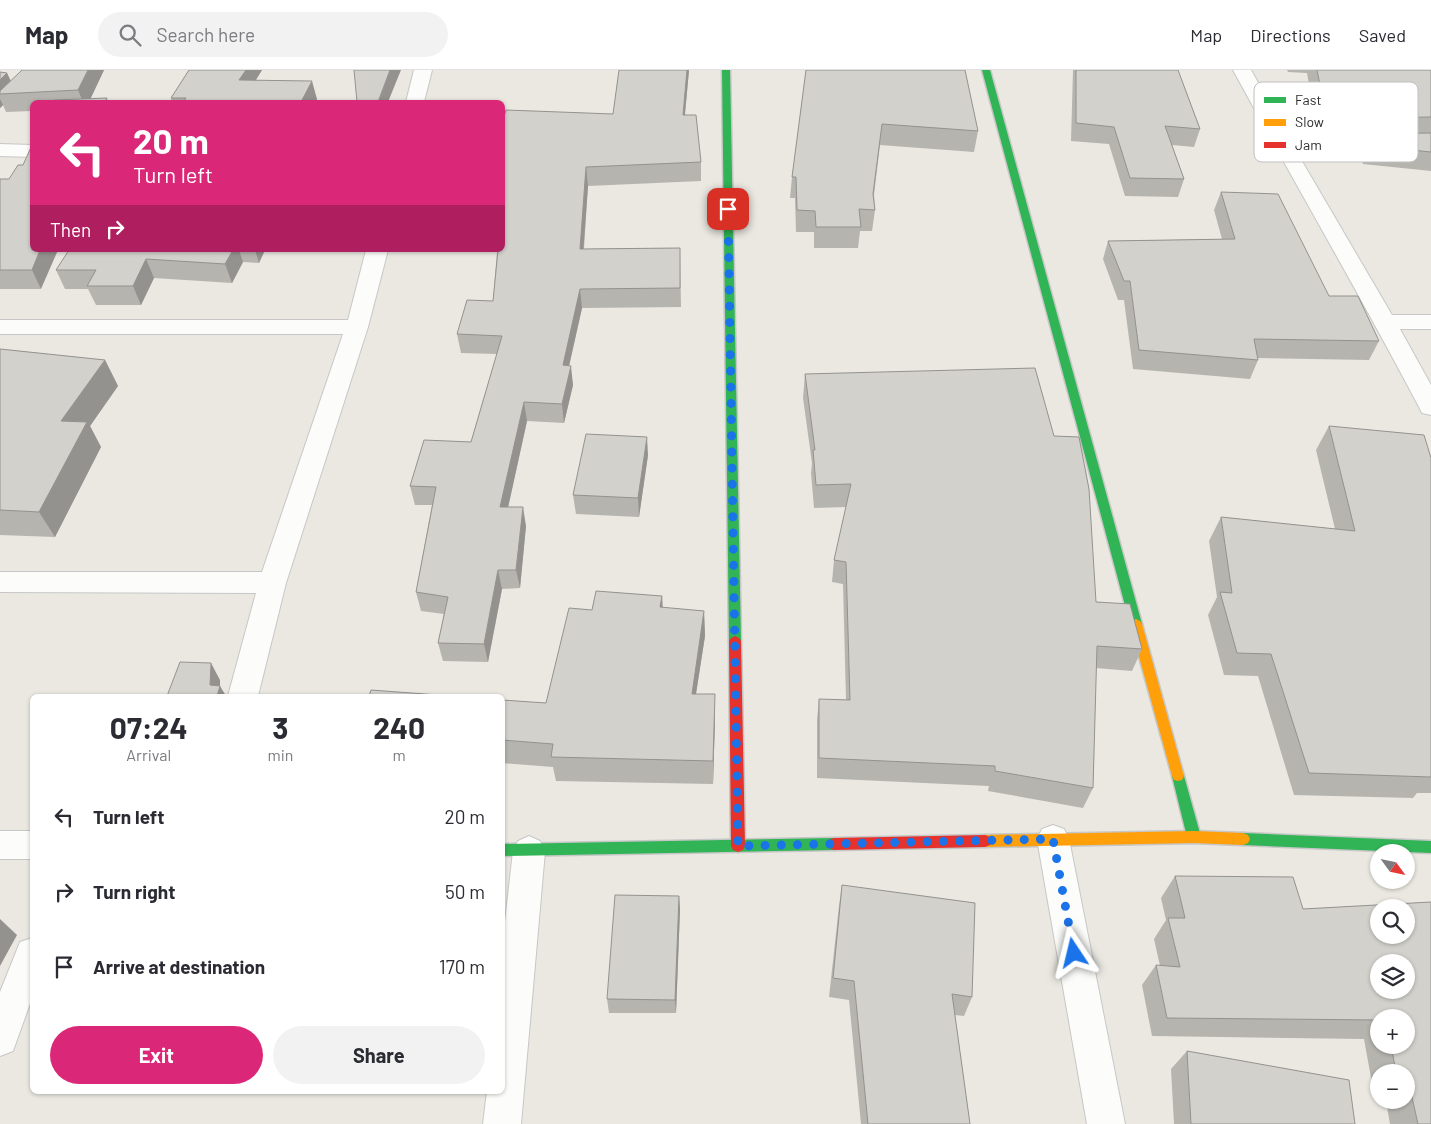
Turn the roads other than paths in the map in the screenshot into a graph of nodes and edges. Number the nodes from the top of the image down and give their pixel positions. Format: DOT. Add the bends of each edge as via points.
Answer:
graph roads {
  1 [pos="423,70"];
  2 [pos="726,70"];
  3 [pos="986,70"];
  4 [pos="1242,70"];
  5 [pos="1254,92"];
  6 [pos="416,100"];
  7 [pos="1418,143"];
  8 [pos="1431,143"];
  9 [pos="0,150"];
  10 [pos="30,150"];
  11 [pos="1293,162"];
  12 [pos="376,252"];
  13 [pos="1386,322"];
  14 [pos="1431,322"];
  15 [pos="0,327"];
  16 [pos="357,327"];
  17 [pos="1431,406"];
  18 [pos="0,582"];
  19 [pos="272,583"];
  20 [pos="244,694"];
  21 [pos="1194,837"];
  22 [pos="1053,839"];
  23 [pos="0,844"];
  24 [pos="30,844"];
  25 [pos="738,846"];
  26 [pos="1431,847"];
  27 [pos="516,850"];
  28 [pos="30,959"];
  29 [pos="0,1038"];
  30 [pos="505,1065"];
  31 [pos="504,1094"];
  32 [pos="502,1124"];
  33 [pos="1106,1124"];
  1 -- 6 [label="street"];
  2 -- 25 [label="street"];
  3 -- 21 [label="street"];
  4 -- 5 [label="street"];
  7 -- 8 [label="street"];
  9 -- 10 [label="street"];
  11 -- 13 [label="street"];
  12 -- 16 [label="street"];
  13 -- 14 [label="street"];
  13 -- 17 [label="street"];
  15 -- 16 [label="street"];
  16 -- 19 [label="street"];
  18 -- 19 [label="street"];
  19 -- 20 [label="street"];
  21 -- 22 [label="street"];
  21 -- 26 [label="street"];
  22 -- 25 [label="street"];
  22 -- 33 [label="street"];
  23 -- 24 [label="street"];
  25 -- 27 [label="street"];
  27 -- 30 [label="street"];
  28 -- 29 [label="street"];
  31 -- 32 [label="street"];
}
